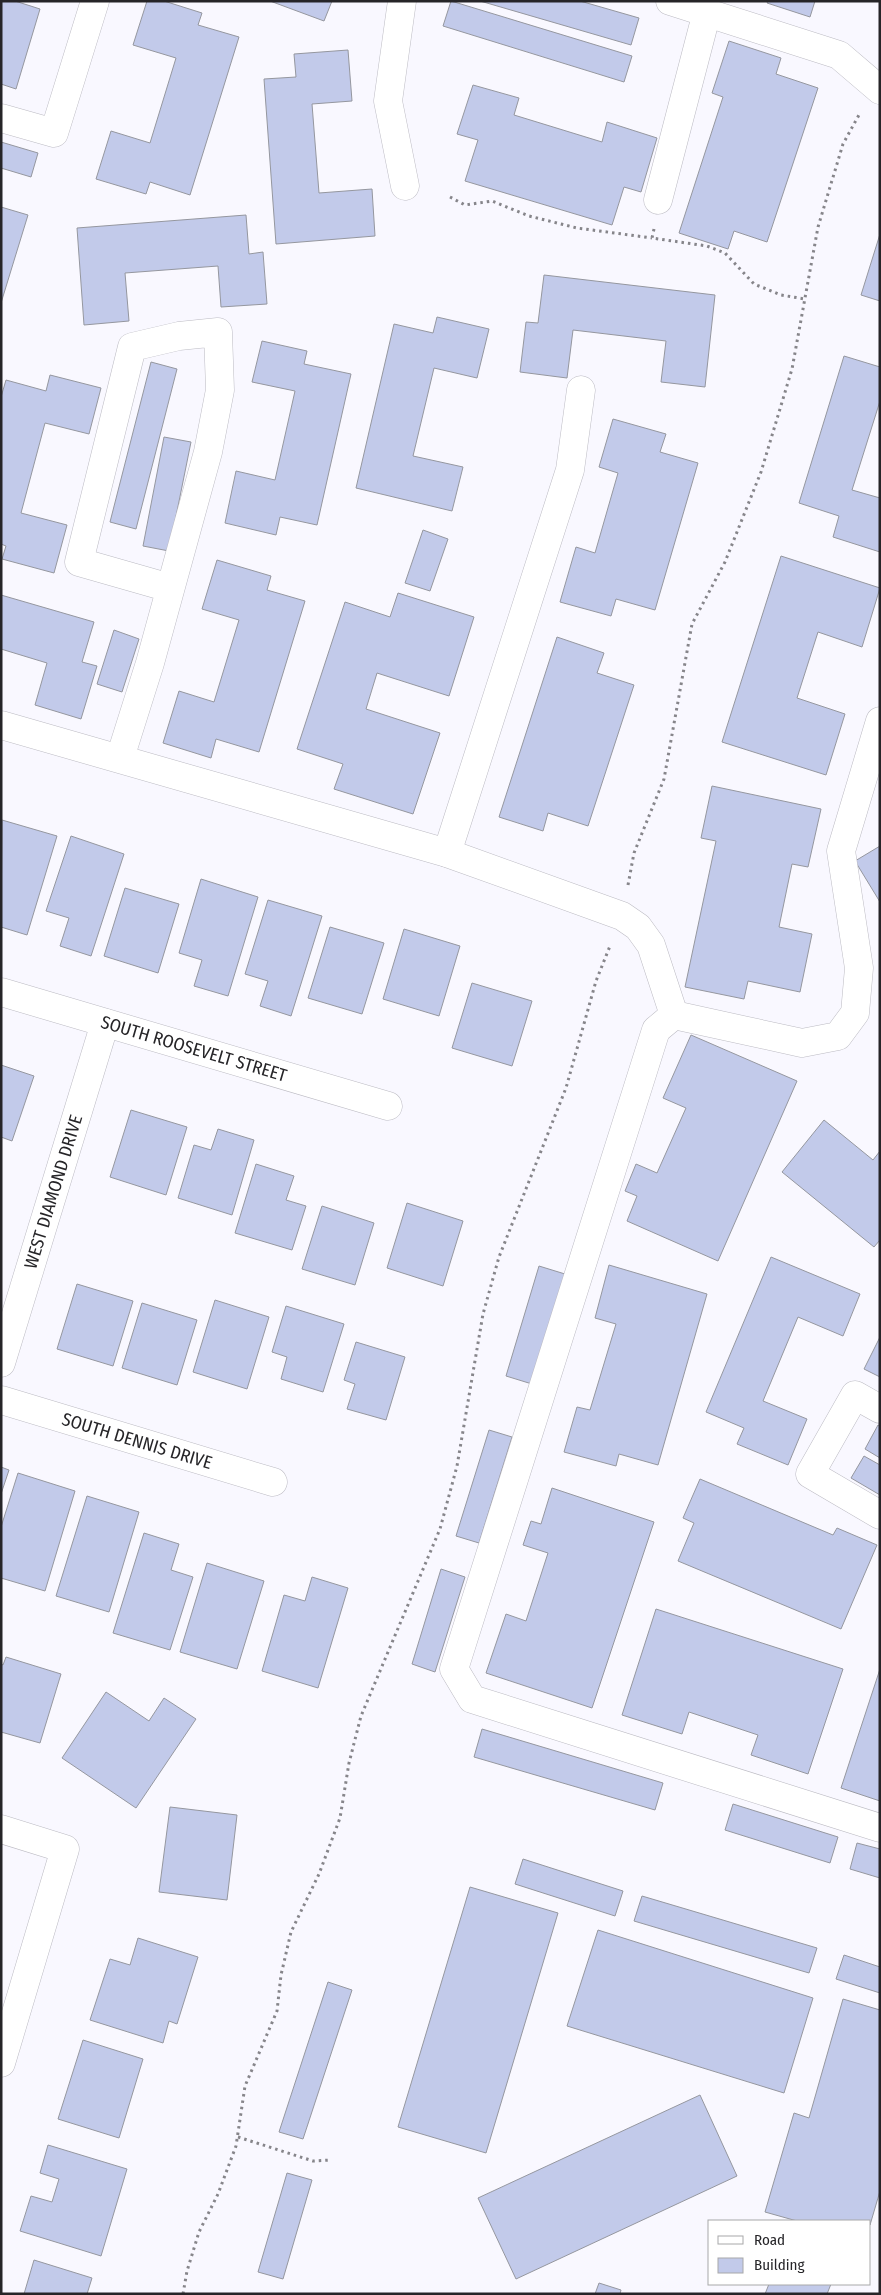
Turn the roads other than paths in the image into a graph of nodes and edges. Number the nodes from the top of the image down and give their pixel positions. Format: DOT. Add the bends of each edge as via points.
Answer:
graph roads {
  1 [pos="95,1"];
  2 [pos="402,1"];
  3 [pos="670,1"];
  4 [pos="707,12"];
  5 [pos="879,89"];
  6 [pos="1,118"];
  7 [pos="405,186"];
  8 [pos="658,200"];
  9 [pos="581,390"];
  10 [pos="170,588"];
  11 [pos="880,721"];
  12 [pos="1,725"];
  13 [pos="120,758"];
  14 [pos="447,853"];
  15 [pos="1,992"];
  16 [pos="674,1015"];
  17 [pos="105,1023"];
  18 [pos="388,1106"];
  19 [pos="1,1363"];
  20 [pos="1,1400"];
  21 [pos="880,1409"];
  22 [pos="273,1482"];
  23 [pos="880,1515"];
  24 [pos="880,1828"];
  25 [pos="1,1829"];
  26 [pos="1,2063"];
  1 -- 6 [label="street" via="54,133"];
  2 -- 7 [label="street" via="388,101"];
  3 -- 4 [label="street"];
  4 -- 5 [label="street" via="839,55"];
  4 -- 8 [label="street"];
  9 -- 14 [label="street" via="570,470"];
  10 -- 10 [label="street" via="79,562 132,347 179,336 218,332 220,390 208,452"];
  10 -- 13 [label="street"];
  11 -- 16 [label="street" via="841,851 859,968 855,1013 838,1036 802,1043"];
  12 -- 13 [label="street"];
  13 -- 14 [label="street"];
  14 -- 16 [label="street" via="622,916 638,927 651,945"];
  15 -- 17 [label="street, SOUTH ROOSEVELT STREET"];
  16 -- 24 [label="street" via="656,1030 454,1669 472,1699"];
  17 -- 18 [label="street, SOUTH ROOSEVELT STREET"];
  17 -- 19 [label="street, WEST DIAMOND DRIVE"];
  20 -- 22 [label="street, SOUTH DENNIS DRIVE"];
  21 -- 23 [label="street" via="855,1394 810,1474"];
  25 -- 26 [label="street" via="64,1849"];
}
